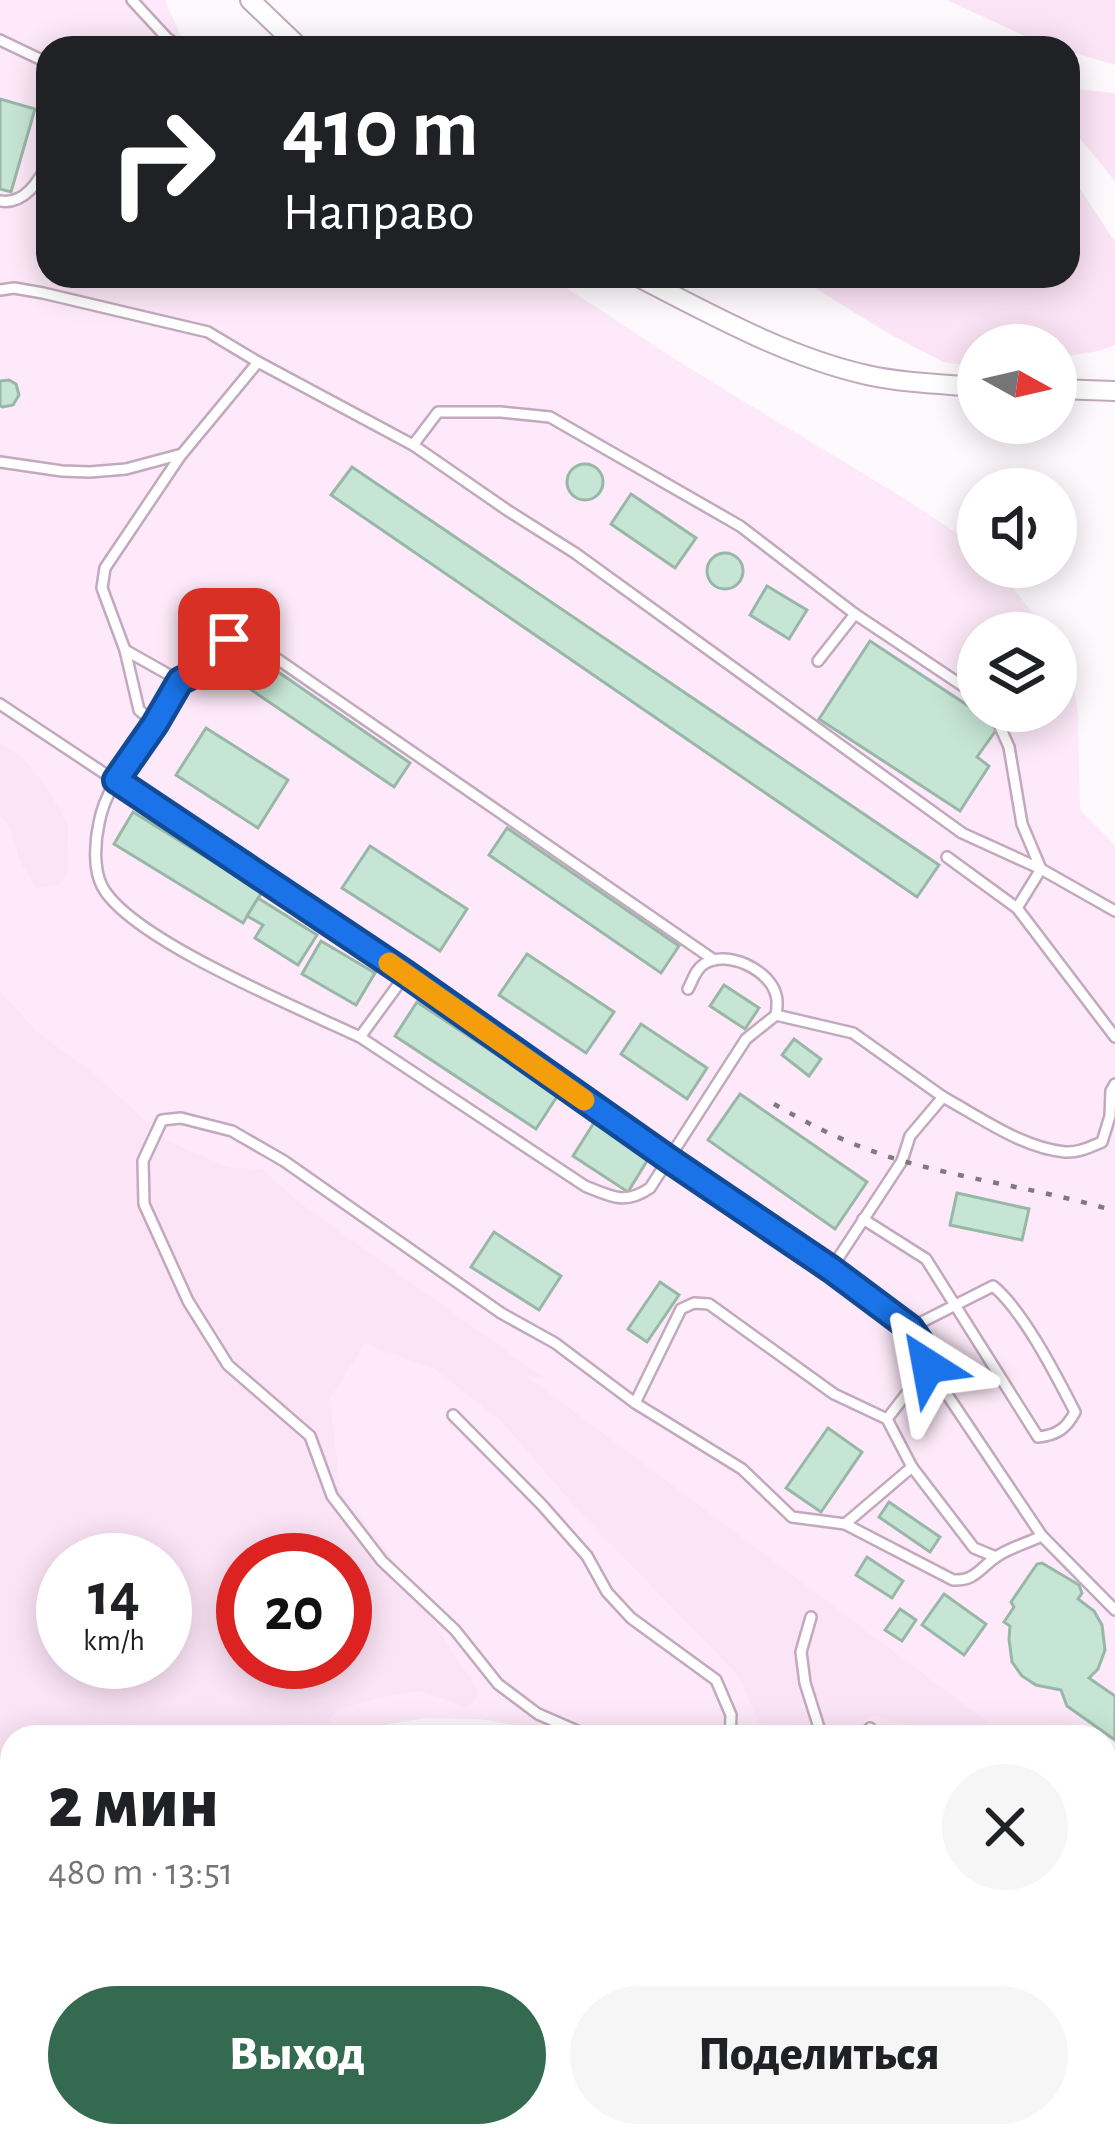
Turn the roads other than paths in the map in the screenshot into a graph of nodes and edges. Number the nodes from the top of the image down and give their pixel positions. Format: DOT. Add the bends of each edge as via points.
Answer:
graph roads {
  1 [pos="132,0"];
  2 [pos="250,0"];
  3 [pos="164,36"];
  4 [pos="287,36"];
  5 [pos="0,40"];
  6 [pos="36,57"];
  7 [pos="36,181"];
  8 [pos="0,201"];
  9 [pos="660,288"];
  10 [pos="0,290"];
  11 [pos="258,362"];
  12 [pos="957,385"];
  13 [pos="1077,390"];
  14 [pos="1115,391"];
  15 [pos="413,445"];
  16 [pos="182,454"];
  17 [pos="0,462"];
  18 [pos="855,614"];
  19 [pos="125,650"];
  20 [pos="818,661"];
  21 [pos="180,681"];
  22 [pos="957,682"];
  23 [pos="0,704"];
  24 [pos="155,724"];
  25 [pos="1003,732"];
  26 [pos="116,780"];
  27 [pos="946,857"];
  28 [pos="1041,869"];
  29 [pos="1017,908"];
  30 [pos="1115,911"];
  31 [pos="714,960"];
  32 [pos="406,974"];
  33 [pos="688,989"];
  34 [pos="776,1015"];
  35 [pos="360,1037"];
  36 [pos="1115,1037"];
  37 [pos="1115,1084"];
  38 [pos="943,1096"];
  39 [pos="670,1160"];
  40 [pos="863,1219"];
  41 [pos="831,1269"];
  42 [pos="954,1306"];
  43 [pos="910,1328"];
  44 [pos="928,1366"];
  45 [pos="635,1403"];
  46 [pos="453,1415"];
  47 [pos="886,1419"];
  48 [pos="912,1467"];
  49 [pos="845,1524"];
  50 [pos="1042,1536"];
  51 [pos="996,1557"];
  52 [pos="1115,1610"];
  53 [pos="811,1617"];
  54 [pos="563,1725"];
  55 [pos="731,1725"];
  56 [pos="818,1725"];
  1 -- 3 [label="lane"];
  2 -- 4 [label="street"];
  5 -- 6 [label="lane"];
  7 -- 8 [label="lane"];
  9 -- 12 [label="street" via="822,363"];
  10 -- 11 [label="lane" via="208,332"];
  11 -- 15 [label="lane"];
  11 -- 16 [label="lane"];
  13 -- 14 [label="street"];
  15 -- 18 [label="lane" via="438,412 550,418 740,526"];
  15 -- 28 [label="lane" via="612,578 962,833"];
  16 -- 17 [label="lane" via="90,472"];
  16 -- 19 [label="lane" via="105,568 102,588"];
  18 -- 20 [label="lane"];
  18 -- 22 [label="lane"];
  19 -- 21 [label="lane"];
  19 -- 24 [label="lane" via="139,710"];
  21 -- 24 [label="lane"];
  21 -- 31 [label="lane" via="244,635"];
  23 -- 26 [label="lane"];
  24 -- 26 [label="lane"];
  25 -- 28 [label="lane" via="1022,824"];
  26 -- 32 [label="lane"];
  26 -- 35 [label="lane" via="99,821 96,872 117,905 168,944"];
  27 -- 29 [label="lane"];
  28 -- 29 [label="lane"];
  28 -- 30 [label="lane"];
  29 -- 36 [label="lane"];
  31 -- 33 [label="lane"];
  31 -- 34 [label="lane" via="732,958 771,984"];
  32 -- 35 [label="lane"];
  32 -- 39 [label="lane"];
  34 -- 38 [label="lane" via="853,1033"];
  34 -- 39 [label="lane" via="746,1039"];
  35 -- 39 [label="lane" via="609,1196 634,1198"];
  37 -- 38 [label="lane" via="1102,1142 1066,1153 1014,1136"];
  38 -- 40 [label="lane"];
  39 -- 41 [label="lane"];
  40 -- 41 [label="lane"];
  40 -- 42 [label="lane" via="926,1258"];
  41 -- 43 [label="lane"];
  42 -- 42 [label="lane" via="993,1286 1003,1294 1075,1412 1068,1426 1038,1437"];
  42 -- 43 [label="lane"];
  43 -- 44 [label="lane"];
  44 -- 47 [label="lane"];
  44 -- 50 [label="lane"];
  45 -- 47 [label="lane" via="680,1309 694,1303 709,1304 834,1394"];
  45 -- 49 [label="lane" via="742,1469 792,1517"];
  45 -- 54 [label="lane" via="284,1161 232,1131 162,1120 142,1161 144,1204 228,1365 310,1436 332,1496 382,1561 498,1684"];
  46 -- 55 [label="lane" via="587,1556 631,1618 716,1680"];
  47 -- 48 [label="lane"];
  48 -- 49 [label="lane"];
  48 -- 51 [label="lane" via="974,1548"];
  49 -- 51 [label="lane" via="953,1580 978,1575"];
  50 -- 51 [label="lane"];
  50 -- 52 [label="lane"];
  53 -- 56 [label="lane" via="801,1652"];
}
